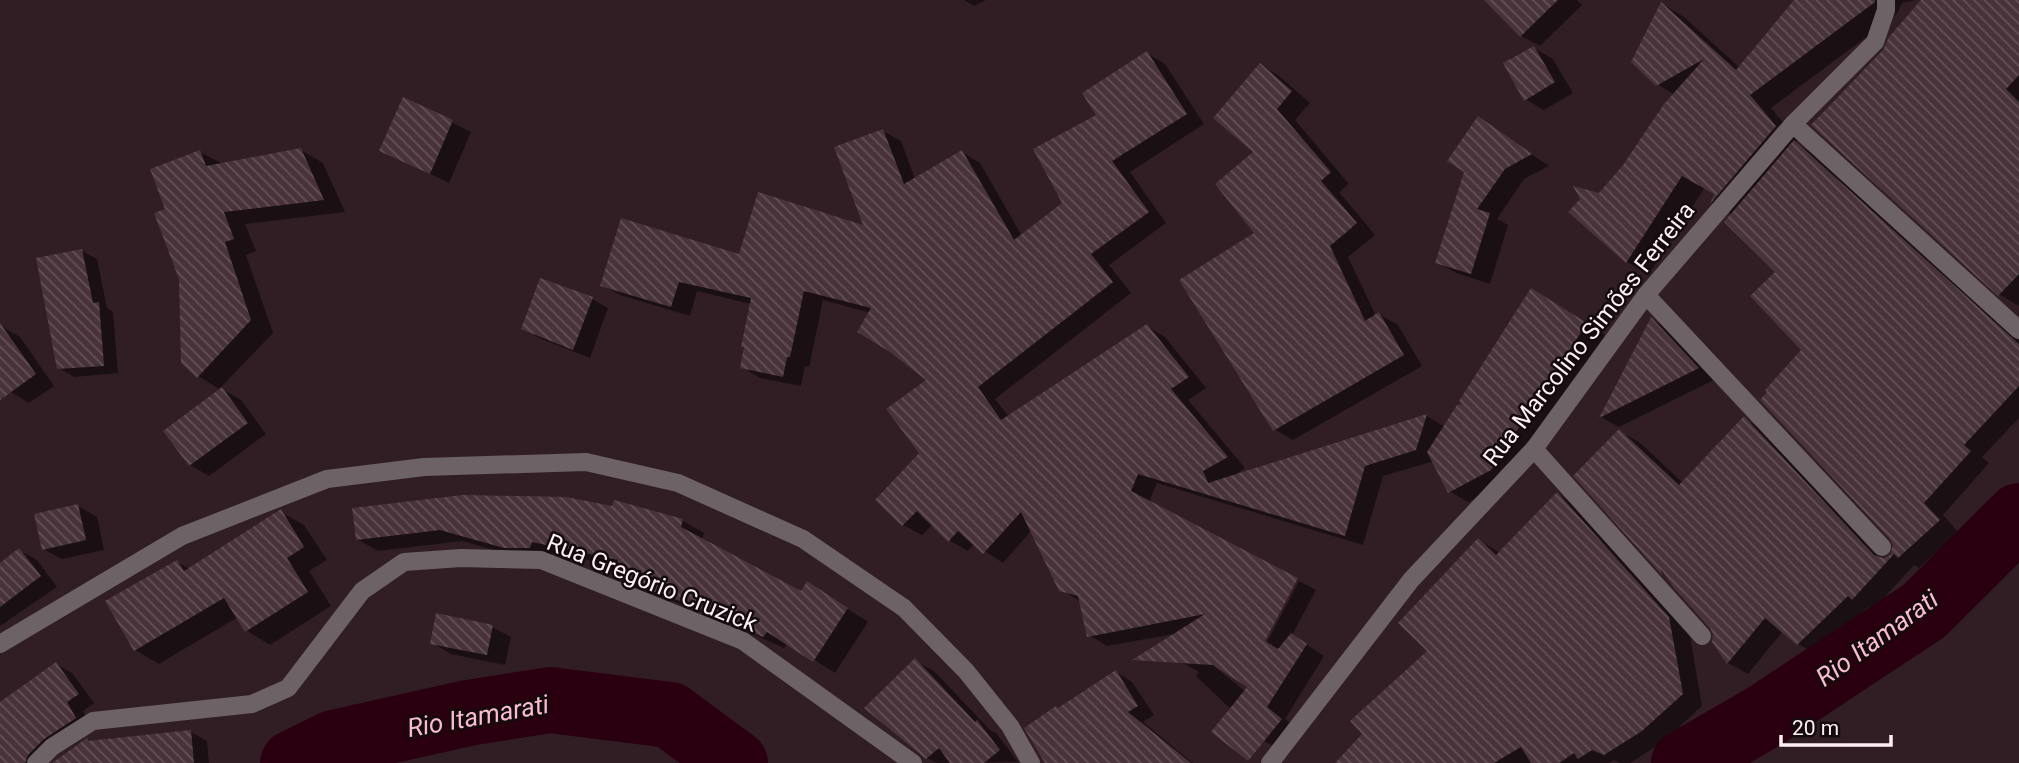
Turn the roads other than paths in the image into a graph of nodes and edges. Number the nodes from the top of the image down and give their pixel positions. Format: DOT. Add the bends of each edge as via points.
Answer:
graph roads {
  1 [pos="1886,0"];
  2 [pos="1793,124"];
  3 [pos="1646,295"];
  4 [pos="2019,330"];
  5 [pos="1534,449"];
  6 [pos="1882,547"];
  7 [pos="1702,636"];
  8 [pos="0,644"];
  9 [pos="36,763"];
  10 [pos="913,763"];
  11 [pos="1031,763"];
  12 [pos="1270,763"];
  1 -- 2 [label="street, Rua Marcolino Simões Ferreira" via="1875,42"];
  2 -- 3 [label="street, Rua Marcolino Simões Ferreira"];
  2 -- 4 [label="street"];
  3 -- 5 [label="street, Rua Marcolino Simões Ferreira"];
  3 -- 6 [label="street"];
  5 -- 7 [label="street"];
  5 -- 12 [label="street, Rua Marcolino Simões Ferreira" via="1411,580"];
  8 -- 11 [label="street" via="182,536 327,479 424,467 586,462 678,483 803,539 905,608 981,689"];
  9 -- 10 [label="street, Rua Gregório Cruzick" via="93,721 252,704 288,688 362,591 404,562 461,558 541,560 743,642"];
}
